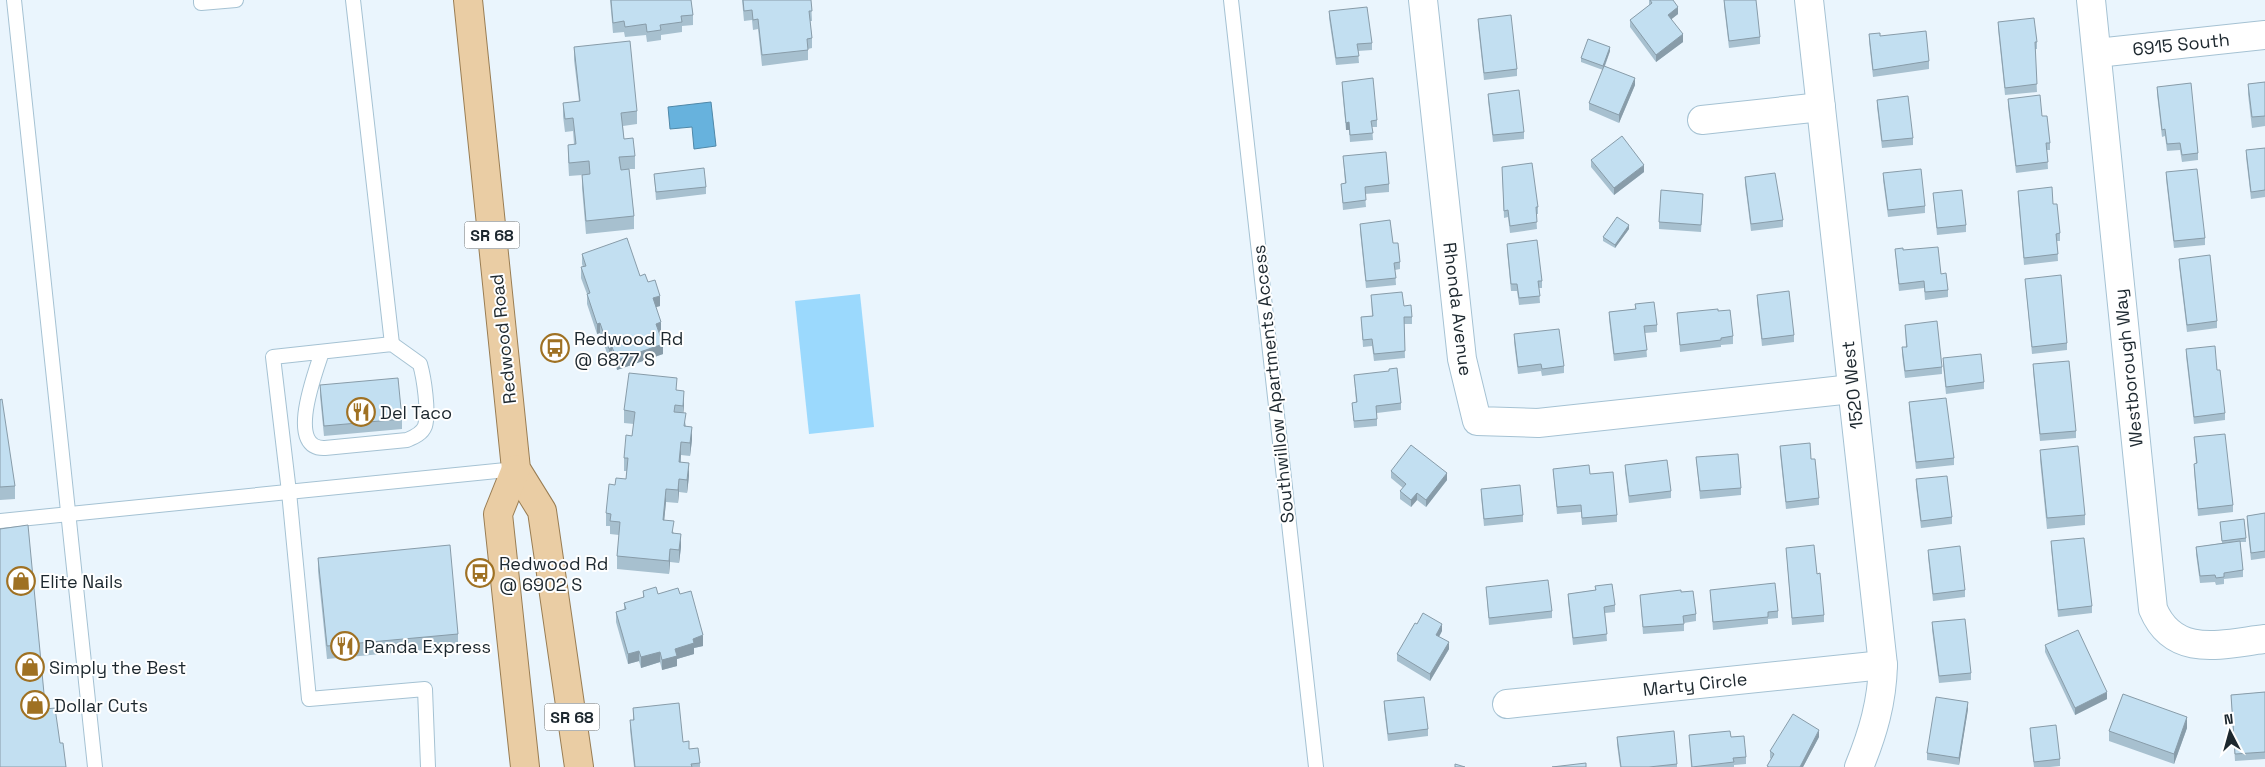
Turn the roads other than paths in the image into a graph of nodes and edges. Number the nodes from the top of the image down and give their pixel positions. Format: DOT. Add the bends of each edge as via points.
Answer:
graph roads {
  1 [pos="14,0"];
  2 [pos="201,0"];
  3 [pos="236,0"];
  4 [pos="354,0"];
  5 [pos="468,0"];
  6 [pos="1231,0"];
  7 [pos="1423,0"];
  8 [pos="1811,0"];
  9 [pos="2091,0"];
  10 [pos="2265,35"];
  11 [pos="2097,52"];
  12 [pos="1821,106"];
  13 [pos="1702,120"];
  14 [pos="392,344"];
  15 [pos="322,352"];
  16 [pos="1852,389"];
  17 [pos="516,470"];
  18 [pos="290,492"];
  19 [pos="68,515"];
  20 [pos="0,521"];
  21 [pos="2265,639"];
  22 [pos="1883,665"];
  23 [pos="1507,704"];
  24 [pos="95,767"];
  25 [pos="428,767"];
  26 [pos="525,767"];
  27 [pos="579,767"];
  28 [pos="1316,767"];
  29 [pos="1859,767"];
  1 -- 19 [label="lane"];
  2 -- 3 [label="lane" via="201,3"];
  4 -- 14 [label="lane"];
  5 -- 17 [label="main road, Redwood Road / SR 68"];
  6 -- 28 [label="lane, Southwillow Apartments Access"];
  7 -- 16 [label="street, Rhonda Avenue" via="1462,359 1477,421 1538,424"];
  8 -- 12 [label="street, 1520 West"];
  9 -- 11 [label="street, Westborough Way"];
  10 -- 11 [label="street, 6915 South"];
  11 -- 21 [label="street, Westborough Way" via="2153,609 2166,630 2185,642 2204,645"];
  12 -- 13 [label="street"];
  12 -- 16 [label="street, 1520 West"];
  14 -- 15 [label="lane"];
  14 -- 15 [label="lane" via="420,364 426,405 425,427 407,440 318,449 309,442 305,411"];
  15 -- 18 [label="lane" via="273,357"];
  16 -- 22 [label="street, 1520 West"];
  17 -- 18 [label="lane"];
  17 -- 26 [label="main road, Redwood Road / SR 68" via="498,514"];
  17 -- 27 [label="main road, Redwood Road / SR 68" via="542,511"];
  18 -- 19 [label="lane"];
  18 -- 25 [label="lane" via="309,699 425,689"];
  19 -- 20 [label="lane"];
  19 -- 24 [label="lane"];
  22 -- 23 [label="street, Marty Circle"];
  22 -- 29 [label="street, 1520 West" via="1878,714"];
}
